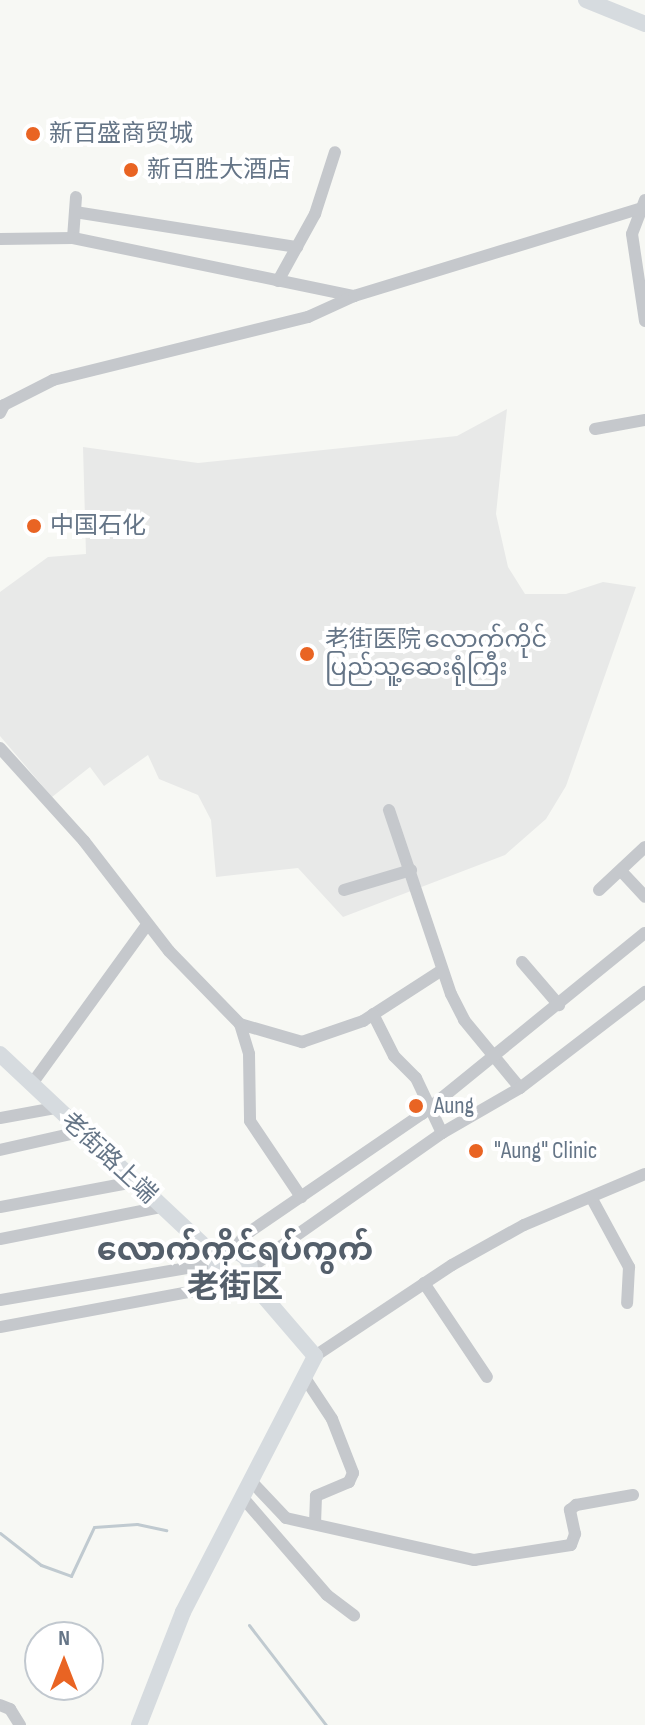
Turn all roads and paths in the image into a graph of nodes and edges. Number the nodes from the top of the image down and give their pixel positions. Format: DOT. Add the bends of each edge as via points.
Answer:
graph roads {
  1 [pos="586,0"];
  2 [pos="645,24"];
  3 [pos="335,152"];
  4 [pos="76,197"];
  5 [pos="642,204"];
  6 [pos="75,212"];
  7 [pos="73,238"];
  8 [pos="0,239"];
  9 [pos="297,247"];
  10 [pos="278,281"];
  11 [pos="354,296"];
  12 [pos="645,321"];
  13 [pos="0,413"];
  14 [pos="645,420"];
  15 [pos="595,429"];
  16 [pos="0,748"];
  17 [pos="389,810"];
  18 [pos="645,847"];
  19 [pos="411,870"];
  20 [pos="622,872"];
  21 [pos="344,890"];
  22 [pos="599,890"];
  23 [pos="645,897"];
  24 [pos="147,925"];
  25 [pos="645,933"];
  26 [pos="522,962"];
  27 [pos="442,970"];
  28 [pos="645,992"];
  29 [pos="559,1005"];
  30 [pos="373,1014"];
  31 [pos="240,1024"];
  32 [pos="0,1054"];
  33 [pos="495,1057"];
  34 [pos="31,1085"];
  35 [pos="520,1088"];
  36 [pos="432,1106"];
  37 [pos="55,1108"];
  38 [pos="0,1118"];
  39 [pos="80,1132"];
  40 [pos="442,1133"];
  41 [pos="0,1150"];
  42 [pos="645,1174"];
  43 [pos="134,1182"];
  44 [pos="301,1197"];
  45 [pos="591,1197"];
  46 [pos="0,1207"];
  47 [pos="162,1207"];
  48 [pos="0,1239"];
  49 [pos="223,1259"];
  50 [pos="249,1273"];
  51 [pos="424,1283"];
  52 [pos="227,1285"];
  53 [pos="0,1300"];
  54 [pos="627,1303"];
  55 [pos="0,1327"];
  56 [pos="315,1356"];
  57 [pos="487,1377"];
  58 [pos="305,1378"];
  59 [pos="251,1481"];
  60 [pos="633,1495"];
  61 [pos="243,1498"];
  62 [pos="315,1523"];
  63 [pos="354,1615"];
  64 [pos="0,1705"];
  65 [pos="20,1725"];
  66 [pos="139,1725"];
  1 -- 2 [label="main road"];
  3 -- 9 [label="street" via="315,214"];
  4 -- 6 [label="street"];
  5 -- 11 [label="street"];
  5 -- 12 [label="street" via="633,262"];
  6 -- 7 [label="street"];
  6 -- 9 [label="street"];
  7 -- 8 [label="street"];
  7 -- 10 [label="street"];
  9 -- 10 [label="street"];
  10 -- 11 [label="street"];
  11 -- 13 [label="street" via="308,317 53,380 4,405"];
  14 -- 15 [label="street"];
  16 -- 24 [label="street" via="84,841"];
  17 -- 19 [label="street"];
  18 -- 20 [label="street"];
  19 -- 21 [label="street"];
  19 -- 27 [label="street"];
  20 -- 22 [label="street"];
  20 -- 23 [label="street"];
  24 -- 31 [label="street"];
  24 -- 34 [label="street"];
  25 -- 29 [label="street"];
  26 -- 29 [label="street"];
  27 -- 30 [label="street"];
  27 -- 33 [label="street" via="464,1020"];
  28 -- 35 [label="street"];
  29 -- 33 [label="street"];
  30 -- 31 [label="street" via="302,1042"];
  30 -- 36 [label="street" via="394,1056 416,1078"];
  31 -- 44 [label="street" via="249,1054 252,1127"];
  32 -- 34 [label="main road, 老街路上端"];
  33 -- 35 [label="street"];
  33 -- 36 [label="street"];
  34 -- 37 [label="main road, 老街路上端"];
  35 -- 40 [label="street"];
  36 -- 40 [label="street"];
  36 -- 44 [label="street"];
  37 -- 38 [label="street"];
  37 -- 39 [label="main road, 老街路上端"];
  39 -- 41 [label="street"];
  39 -- 43 [label="main road, 老街路上端"];
  40 -- 50 [label="street"];
  42 -- 45 [label="street"];
  43 -- 46 [label="street"];
  43 -- 47 [label="main road, 老街路上端"];
  44 -- 49 [label="street" via="245,1235"];
  45 -- 51 [label="street" via="524,1225"];
  45 -- 54 [label="street" via="629,1267"];
  47 -- 48 [label="street"];
  47 -- 49 [label="main road, 老街路上端"];
  49 -- 50 [label="main road" via="246,1259"];
  49 -- 52 [label="main road" via="218,1276"];
  49 -- 53 [label="street"];
  50 -- 52 [label="main road" via="239,1285"];
  50 -- 56 [label="main road"];
  51 -- 56 [label="street"];
  51 -- 57 [label="street"];
  52 -- 55 [label="street"];
  56 -- 58 [label="main road"];
  58 -- 59 [label="main road"];
  58 -- 62 [label="street" via="332,1419 353,1473 349,1482 316,1496"];
  59 -- 61 [label="main road"];
  59 -- 62 [label="street" via="286,1518"];
  60 -- 62 [label="street" via="576,1505 570,1510 575,1534 571,1545 491,1560 437,1554"];
  61 -- 63 [label="street" via="269,1533"];
  61 -- 66 [label="main road" via="183,1612"];
  64 -- 65 [label="street" via="10,1709"];
}
